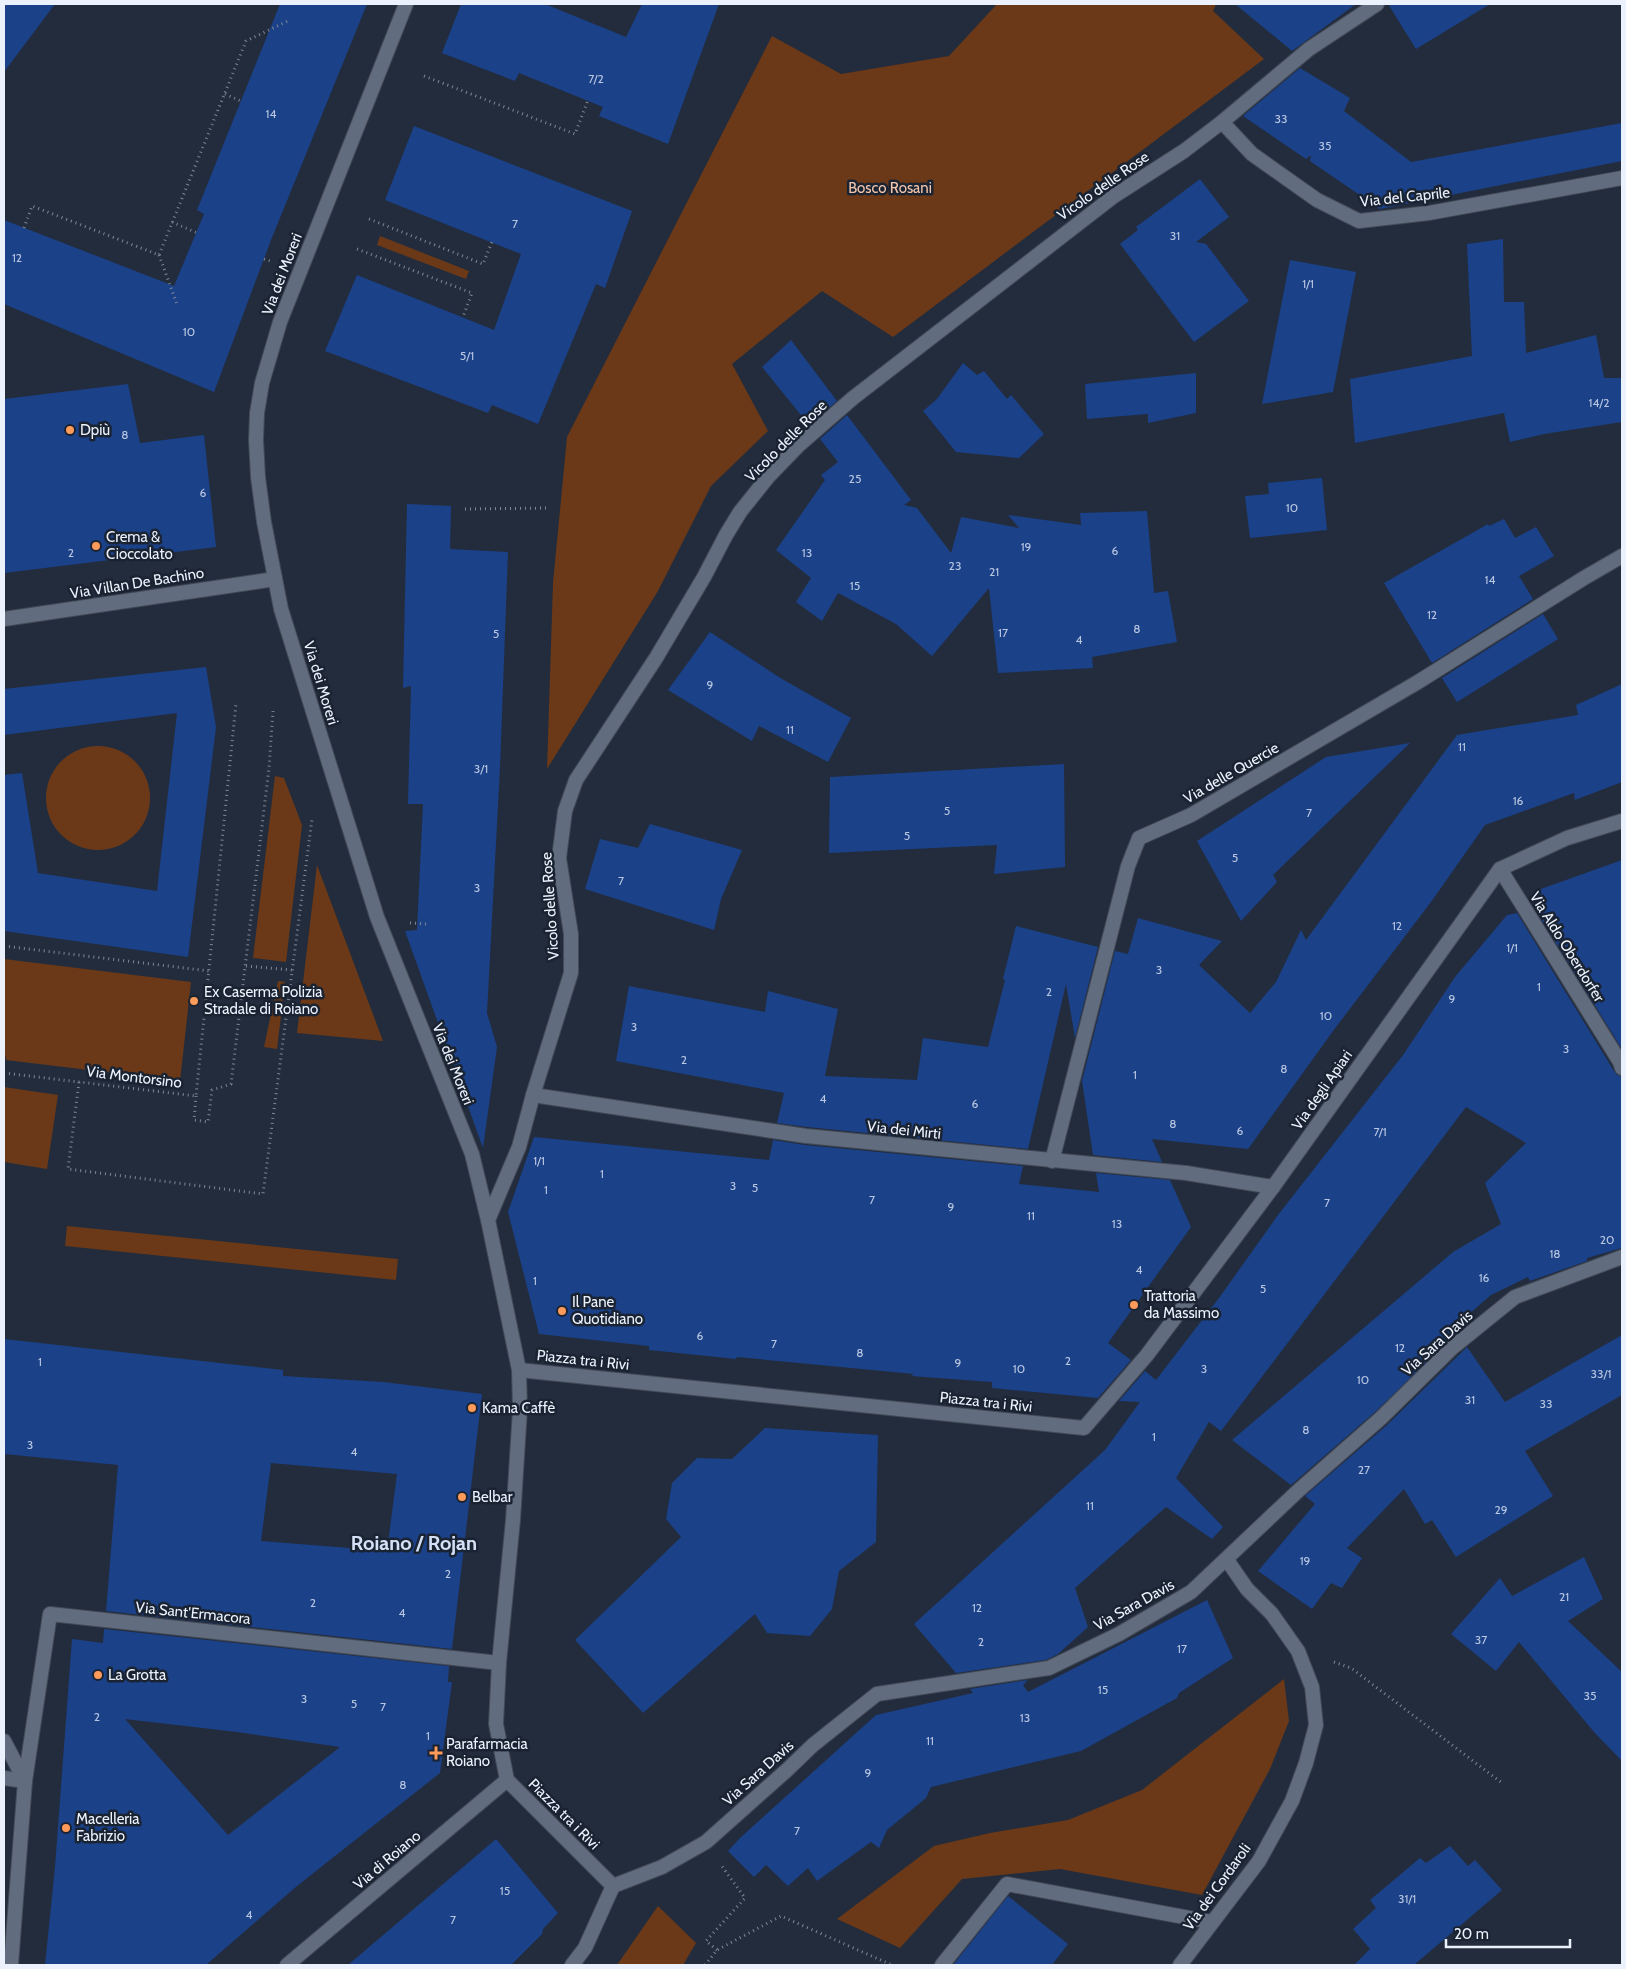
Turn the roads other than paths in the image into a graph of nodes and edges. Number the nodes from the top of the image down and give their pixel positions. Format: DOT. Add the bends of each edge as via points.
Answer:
graph roads {
  1 [pos="406,4"];
  2 [pos="1377,4"];
  3 [pos="1222,122"];
  4 [pos="1622,178"];
  5 [pos="1622,556"];
  6 [pos="275,579"];
  7 [pos="4,619"];
  8 [pos="1622,820"];
  9 [pos="1500,869"];
  10 [pos="1622,1068"];
  11 [pos="532,1095"];
  12 [pos="1052,1161"];
  13 [pos="1273,1187"];
  14 [pos="488,1220"];
  15 [pos="1622,1257"];
  16 [pos="518,1370"];
  17 [pos="1084,1428"];
  18 [pos="1227,1560"];
  19 [pos="499,1663"];
  20 [pos="4,1741"];
  21 [pos="4,1778"];
  22 [pos="508,1780"];
  23 [pos="26,1781"];
  24 [pos="613,1886"];
  25 [pos="1211,1922"];
  26 [pos="11,1965"];
  27 [pos="287,1965"];
  28 [pos="572,1965"];
  29 [pos="942,1965"];
  30 [pos="1180,1965"];
  1 -- 6 [label="street, Via dei Moreri" via="280,322 262,382 257,413 257,458"];
  2 -- 3 [label="street, Vicolo delle Rose" via="1308,49"];
  3 -- 4 [label="street, Via del Caprile" via="1252,154 1317,200 1358,221 1429,213"];
  3 -- 11 [label="street, Vicolo delle Rose" via="1114,196 853,398 768,477 740,512 656,658 576,780 570,796 559,858 571,934 571,973"];
  5 -- 12 [label="street, Via delle Quercie" via="1418,682 1191,815 1139,838 1128,866"];
  6 -- 7 [label="street, Via Villan De Bachino"];
  6 -- 14 [label="street, Via dei Moreri" via="377,917 472,1154"];
  8 -- 9 [label="street, Via degli Apiari" via="1567,838"];
  9 -- 10 [label="street, Via Aldo Oberdorfer"];
  9 -- 13 [label="street, Via degli Apiari"];
  11 -- 12 [label="street, Via dei Mirti" via="806,1136"];
  11 -- 14 [label="street, Vicolo delle Rose" via="519,1147"];
  12 -- 13 [label="street, Via dei Mirti" via="1186,1173"];
  13 -- 17 [label="street, Via degli Apiari" via="1147,1355"];
  14 -- 16 [label="street, Via dei Moreri"];
  15 -- 18 [label="street, Via Sara Davis" via="1515,1298 1452,1348"];
  16 -- 17 [label="street, Piazza tra i Rivi"];
  16 -- 19 [label="street, Piazza tra i Rivi" via="520,1409 515,1501"];
  18 -- 24 [label="street, Via Sara Davis" via="1191,1592 1119,1634 1049,1668 877,1694 813,1744 706,1842 662,1867"];
  18 -- 25 [label="street, Via dei Cordaroli" via="1298,1651 1312,1687 1316,1725 1292,1801 1259,1861"];
  19 -- 22 [label="street, Piazza tra i Rivi" via="496,1724"];
  19 -- 23 [label="street, Via Sant'Ermacora" via="50,1614"];
  20 -- 23 [label="street"];
  21 -- 23 [label="street"];
  22 -- 24 [label="street, Piazza tra i Rivi"];
  22 -- 27 [label="street, Via di Roiano"];
  23 -- 26 [label="street"];
  24 -- 28 [label="street" via="585,1948"];
  25 -- 29 [label="street" via="1007,1884"];
  25 -- 30 [label="street, Via dei Cordaroli"];
}
